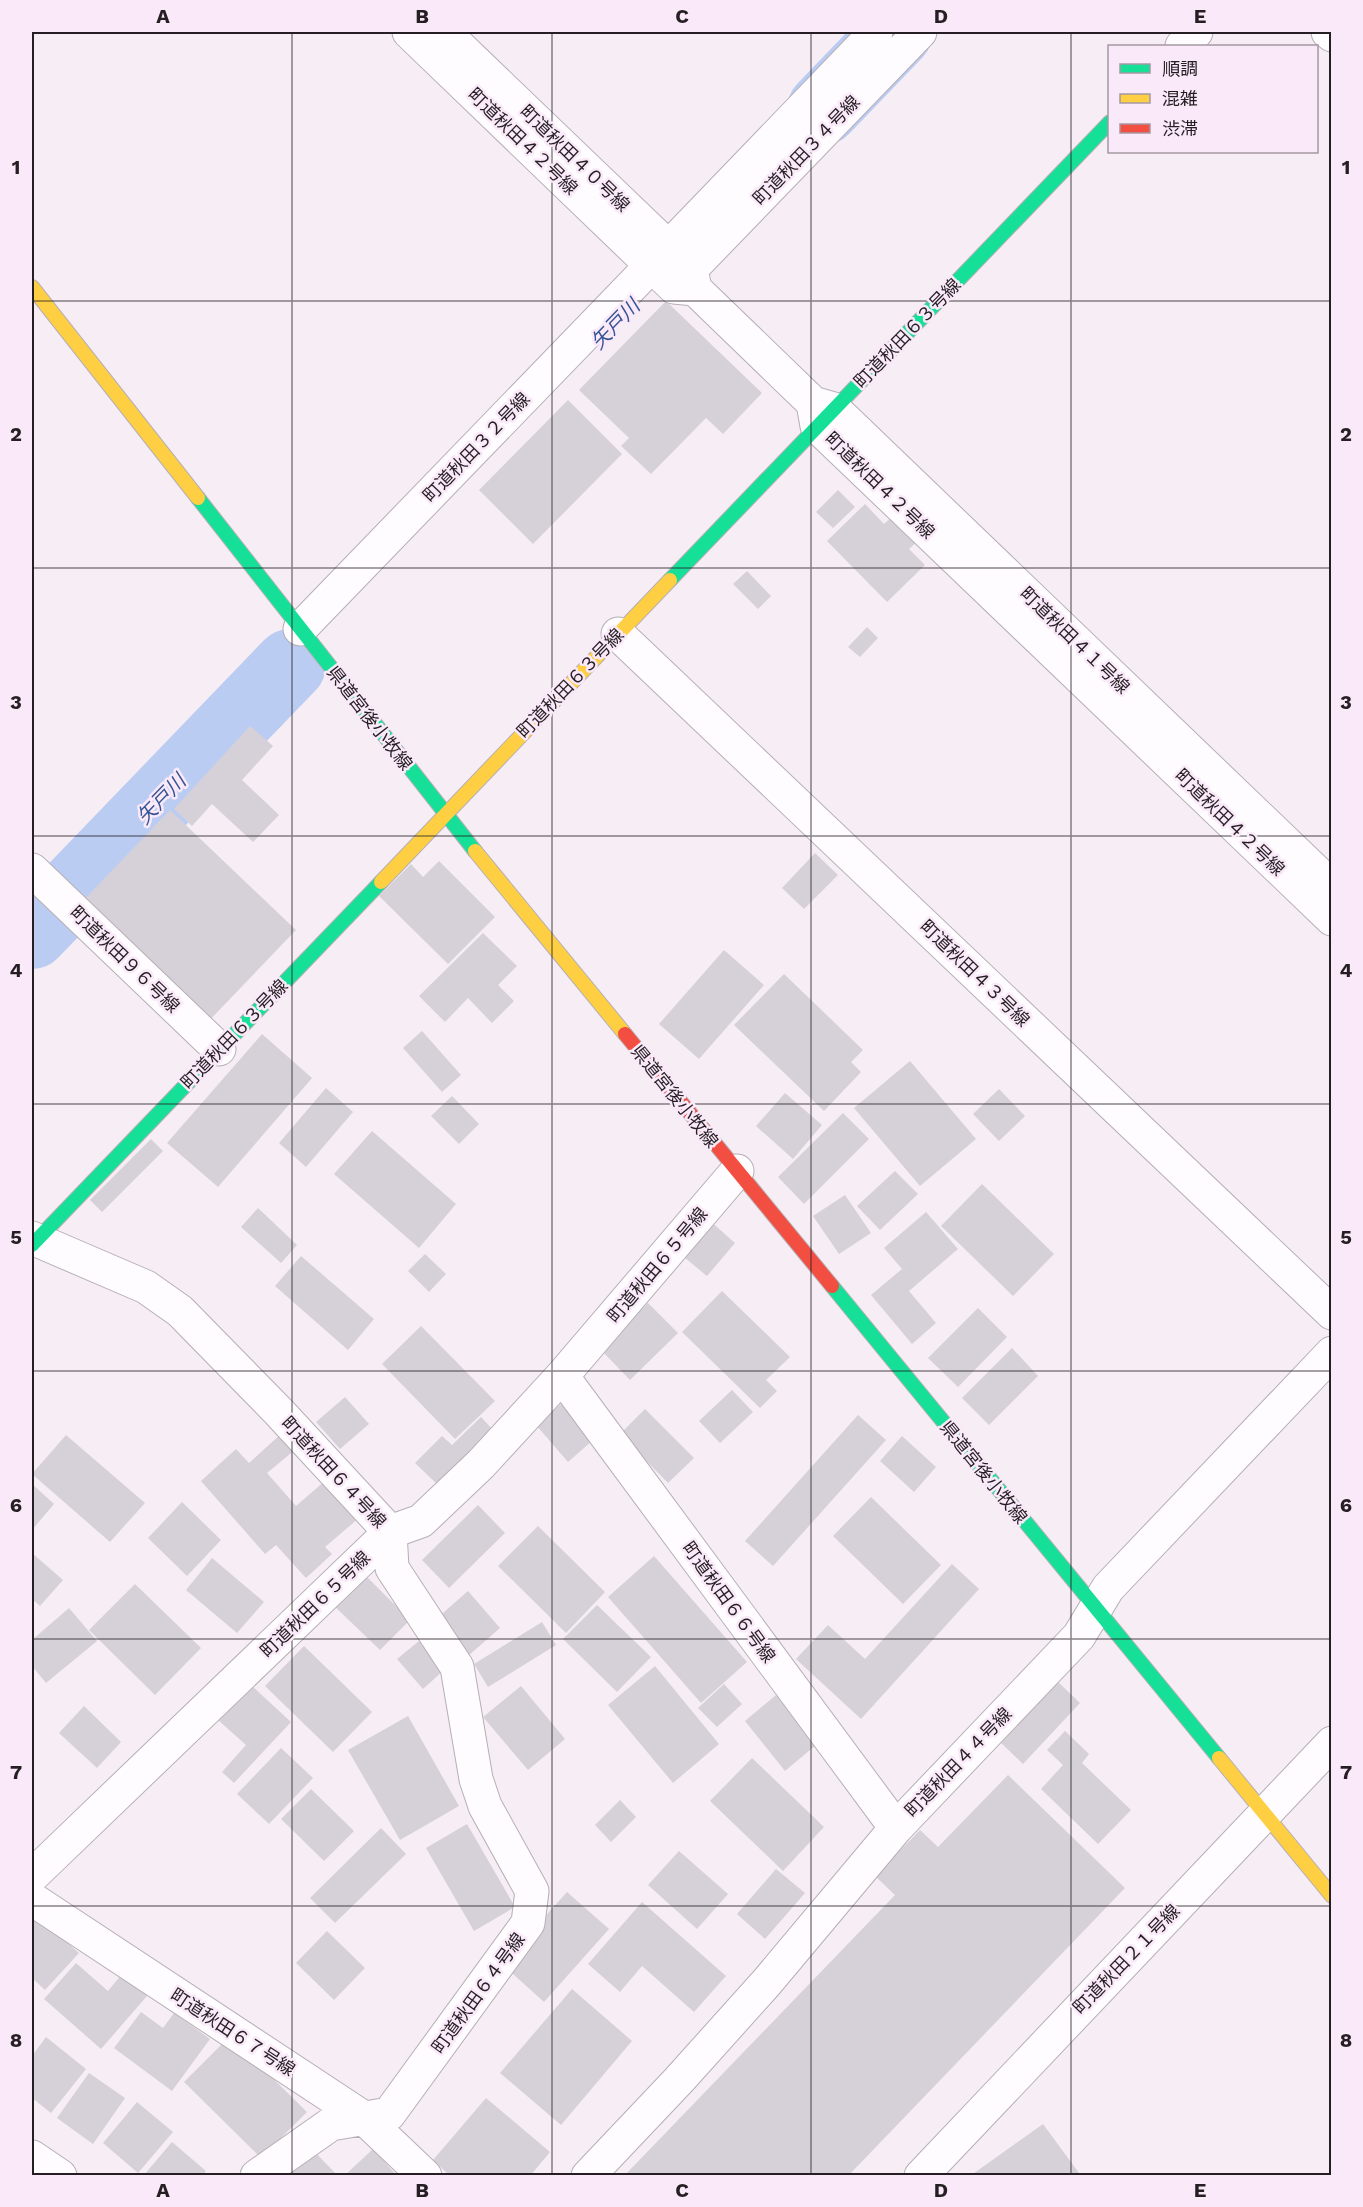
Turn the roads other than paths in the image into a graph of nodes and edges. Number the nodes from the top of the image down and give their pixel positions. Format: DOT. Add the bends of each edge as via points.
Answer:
graph roads {
  1 [pos="409,32"];
  2 [pos="444,32"];
  3 [pos="876,32"];
  4 [pos="920,32"];
  5 [pos="1196,32"];
  6 [pos="1183,45"];
  7 [pos="1108,124"];
  8 [pos="677,268"];
  9 [pos="32,287"];
  10 [pos="821,412"];
  11 [pos="300,629"];
  12 [pos="618,634"];
  13 [pos="445,814"];
  14 [pos="32,870"];
  15 [pos="1332,887"];
  16 [pos="1332,919"];
  17 [pos="219,1049"];
  18 [pos="737,1171"];
  19 [pos="33,1241"];
  20 [pos="1332,1313"];
  21 [pos="1332,1353"];
  22 [pos="562,1376"];
  23 [pos="390,1532"];
  24 [pos="1096,1608"];
  25 [pos="1332,1743"];
  26 [pos="1264,1814"];
  27 [pos="896,1828"];
  28 [pos="32,1876"];
  29 [pos="1332,1896"];
  30 [pos="32,1899"];
  31 [pos="364,2118"];
  32 [pos="32,2157"];
  33 [pos="60,2175"];
  34 [pos="257,2175"];
  35 [pos="425,2175"];
  36 [pos="588,2175"];
  37 [pos="921,2175"];
  1 -- 8 [label="street, 町道秋田４２号線"];
  2 -- 8 [label="street, 町道秋田４０号線"];
  3 -- 8 [label="street, 町道秋田３２号線"];
  4 -- 8 [label="street, 町道秋田３４号線"];
  5 -- 6 [label="street"];
  7 -- 10 [label="main road, 町道秋田６３号線"];
  8 -- 10 [label="street, 町道秋田４２号線"];
  8 -- 11 [label="street, 町道秋田３２号線"];
  9 -- 11 [label="main road, 県道宮後小牧線"];
  10 -- 12 [label="main road, 町道秋田６３号線"];
  10 -- 15 [label="street, 町道秋田４１号線"];
  10 -- 16 [label="street, 町道秋田４２号線"];
  11 -- 13 [label="main road, 県道宮後小牧線"];
  12 -- 13 [label="main road, 町道秋田６３号線"];
  12 -- 20 [label="street, 町道秋田４３号線"];
  13 -- 17 [label="main road, 町道秋田６３号線"];
  13 -- 18 [label="main road, 県道宮後小牧線"];
  14 -- 17 [label="street, 町道秋田９６号線"];
  17 -- 19 [label="main road, 町道秋田６３号線"];
  18 -- 22 [label="street, 町道秋田６５号線"];
  18 -- 24 [label="main road, 県道宮後小牧線"];
  19 -- 23 [label="street, 町道秋田６４号線" via="146,1287 180,1311"];
  21 -- 24 [label="street, 町道秋田４４号線" via="1108,1588"];
  22 -- 23 [label="street, 町道秋田６５号線" via="481,1464 421,1521"];
  22 -- 27 [label="street, 町道秋田６６号線"];
  23 -- 28 [label="street, 町道秋田６５号線"];
  23 -- 31 [label="street, 町道秋田６４号線" via="392,1568 457,1667 484,1806 532,1891 528,1923 390,2114"];
  24 -- 26 [label="main road, 県道宮後小牧線"];
  24 -- 27 [label="street, 町道秋田４４号線" via="1079,1636"];
  25 -- 26 [label="street, 町道秋田２１号線"];
  26 -- 29 [label="main road, 県道宮後小牧線"];
  26 -- 37 [label="street, 町道秋田２１号線"];
  27 -- 36 [label="street, 町道秋田４４号線" via="767,1982"];
  30 -- 31 [label="street, 町道秋田６７号線"];
  31 -- 34 [label="street, 町道秋田６４号線" via="331,2124"];
  31 -- 35 [label="street, 町道秋田６７号線"];
  32 -- 33 [label="street"];
}
